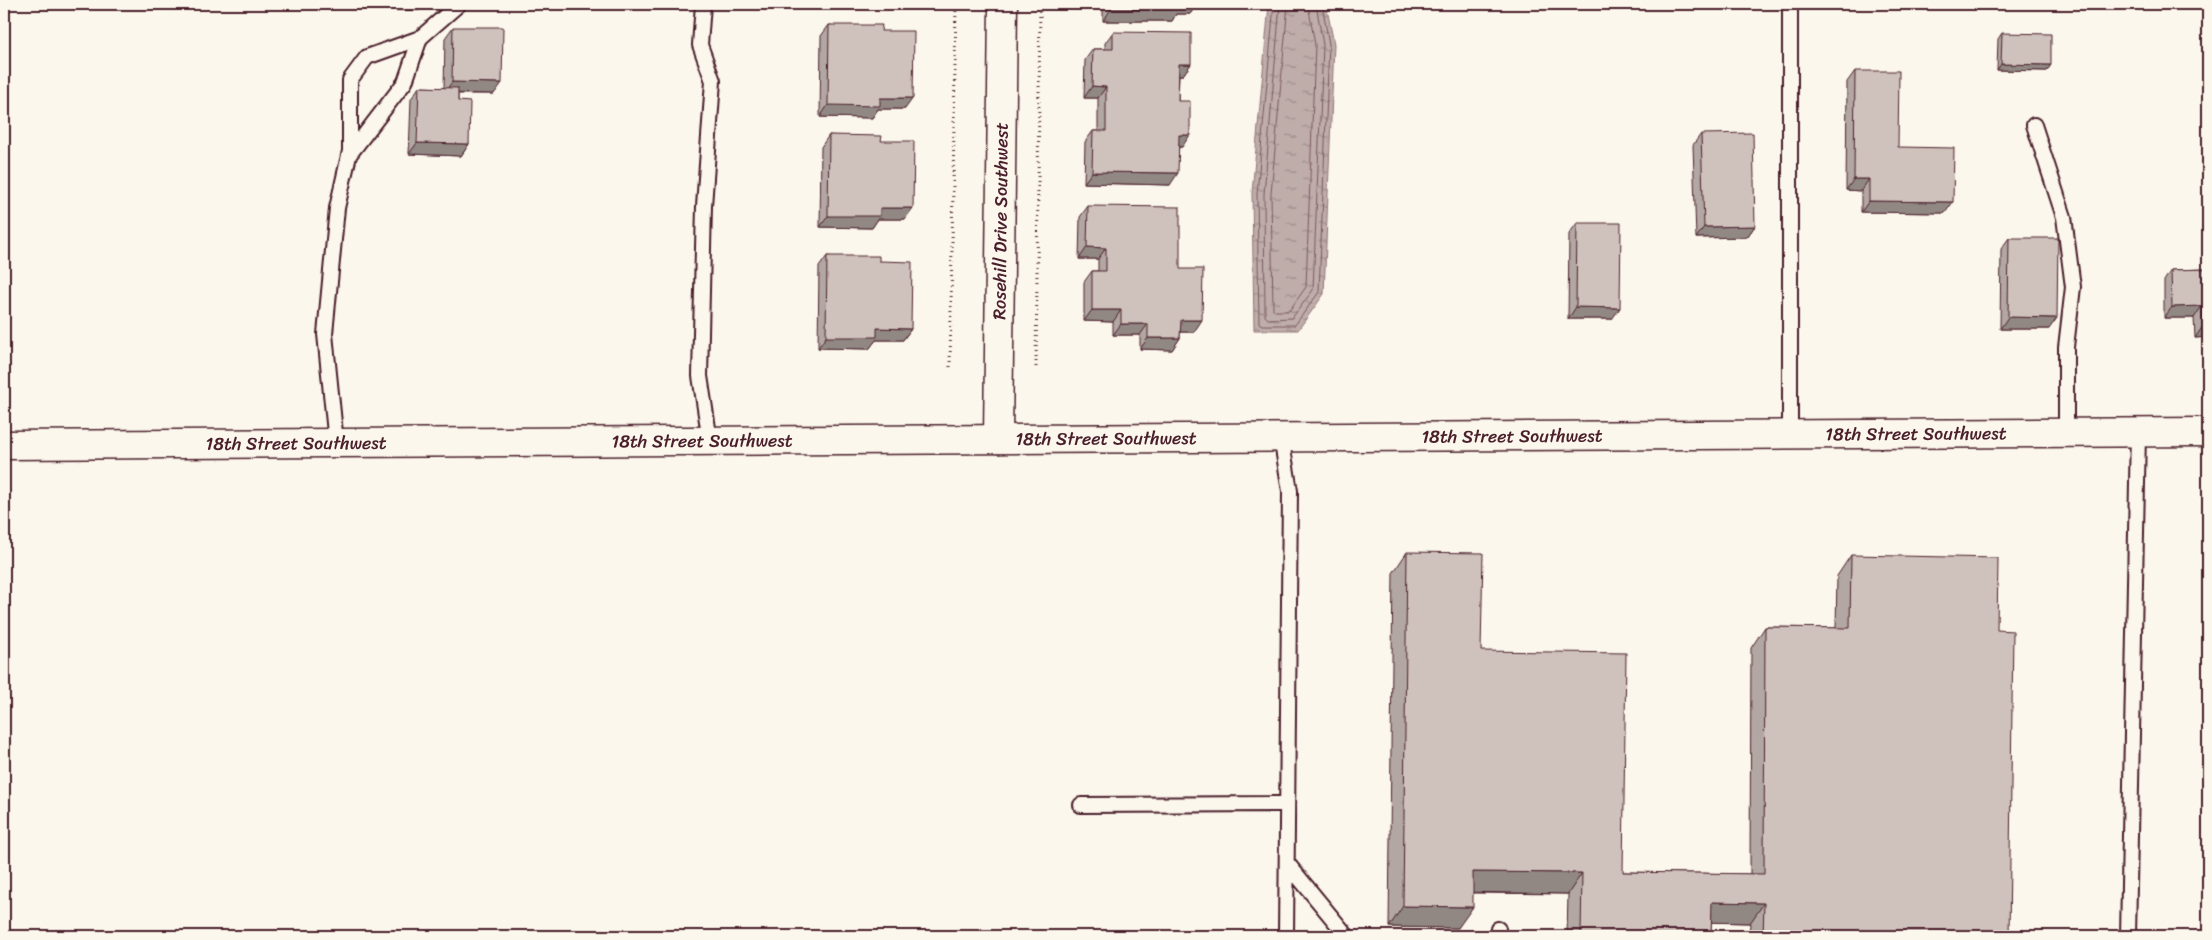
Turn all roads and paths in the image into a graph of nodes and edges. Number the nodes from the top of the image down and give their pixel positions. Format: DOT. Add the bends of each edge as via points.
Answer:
graph roads {
  1 [pos="459,4"];
  2 [pos="703,4"];
  3 [pos="956,4"];
  4 [pos="1003,4"];
  5 [pos="1040,4"];
  6 [pos="1790,4"];
  7 [pos="420,38"];
  8 [pos="2034,125"];
  9 [pos="349,155"];
  10 [pos="950,368"];
  11 [pos="1036,368"];
  12 [pos="2138,432"];
  13 [pos="2208,432"];
  14 [pos="2066,433"];
  15 [pos="1790,434"];
  16 [pos="1281,438"];
  17 [pos="998,439"];
  18 [pos="710,441"];
  19 [pos="336,443"];
  20 [pos="4,445"];
  21 [pos="1287,804"];
  22 [pos="1081,805"];
  23 [pos="1287,863"];
  24 [pos="1286,936"];
  25 [pos="1347,936"];
  26 [pos="2128,936"];
  1 -- 7 [label="lane"];
  2 -- 18 [label="lane" via="700,45 713,81 704,206 700,376"];
  3 -- 10 [label="path"];
  4 -- 17 [label="street, Rosehill Drive Southwest"];
  5 -- 11 [label="path"];
  6 -- 15 [label="lane"];
  7 -- 9 [label="lane" via="405,82"];
  7 -- 9 [label="lane" via="367,57 350,80"];
  8 -- 14 [label="lane" via="2064,217 2073,287 2066,347"];
  9 -- 19 [label="lane" via="337,208 326,334"];
  12 -- 13 [label="street, 18th Street Southwest"];
  12 -- 14 [label="street, 18th Street Southwest"];
  12 -- 26 [label="lane"];
  14 -- 15 [label="street, 18th Street Southwest"];
  15 -- 16 [label="street, 18th Street Southwest"];
  16 -- 17 [label="street, 18th Street Southwest"];
  16 -- 21 [label="lane" via="1290,491"];
  17 -- 18 [label="street, 18th Street Southwest"];
  18 -- 19 [label="street, 18th Street Southwest"];
  19 -- 20 [label="street, 18th Street Southwest"];
  21 -- 22 [label="lane"];
  21 -- 23 [label="lane"];
  23 -- 24 [label="lane"];
  23 -- 25 [label="lane"];
}
